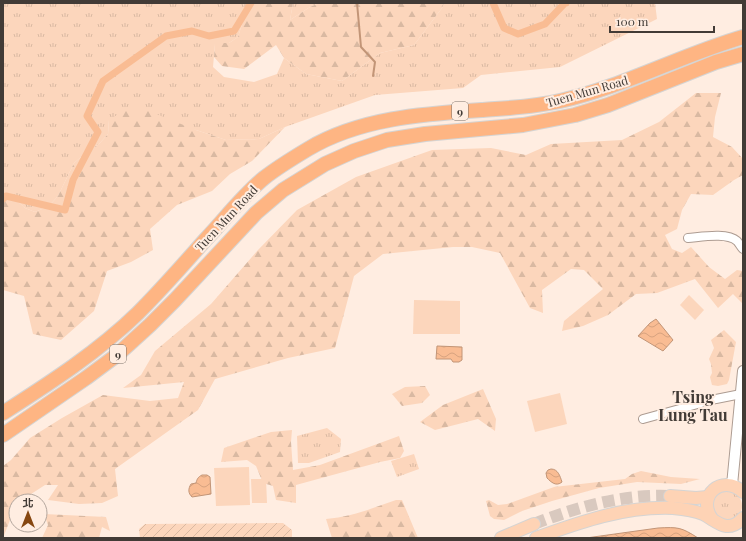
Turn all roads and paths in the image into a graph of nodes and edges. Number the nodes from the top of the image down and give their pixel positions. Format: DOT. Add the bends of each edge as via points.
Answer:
graph roads {
  1 [pos="743,37"];
  2 [pos="743,54"];
  3 [pos="688,238"];
  4 [pos="743,249"];
  5 [pos="743,371"];
  6 [pos="741,394"];
  7 [pos="3,413"];
  8 [pos="643,419"];
  9 [pos="3,435"];
  10 [pos="732,486"];
  11 [pos="743,492"];
  12 [pos="670,496"];
  13 [pos="708,497"];
  14 [pos="712,520"];
  15 [pos="742,521"];
  16 [pos="534,524"];
  17 [pos="501,538"];
  18 [pos="536,538"];
  1 -- 7 [label="highway, Tuen Mun Road / 9" via="629,80 566,100 393,119 353,129 314,145 257,184 140,311 122,327 68,370"];
  2 -- 9 [label="highway, Tuen Mun Road / 9" via="575,115 523,125 387,140 325,164 283,190 260,209 175,300 117,355"];
  3 -- 4 [label="street" via="727,236 737,240"];
  5 -- 6 [label="street"];
  6 -- 8 [label="street"];
  6 -- 10 [label="street"];
  10 -- 11 [label="main road"];
  10 -- 13 [label="main road" via="718,487"];
  12 -- 13 [label="main road"];
  13 -- 14 [label="main road" via="707,509"];
  14 -- 15 [label="main road" via="722,526"];
  14 -- 18 [label="main road" via="690,510 652,508 603,516"];
  16 -- 17 [label="main road"];
}
